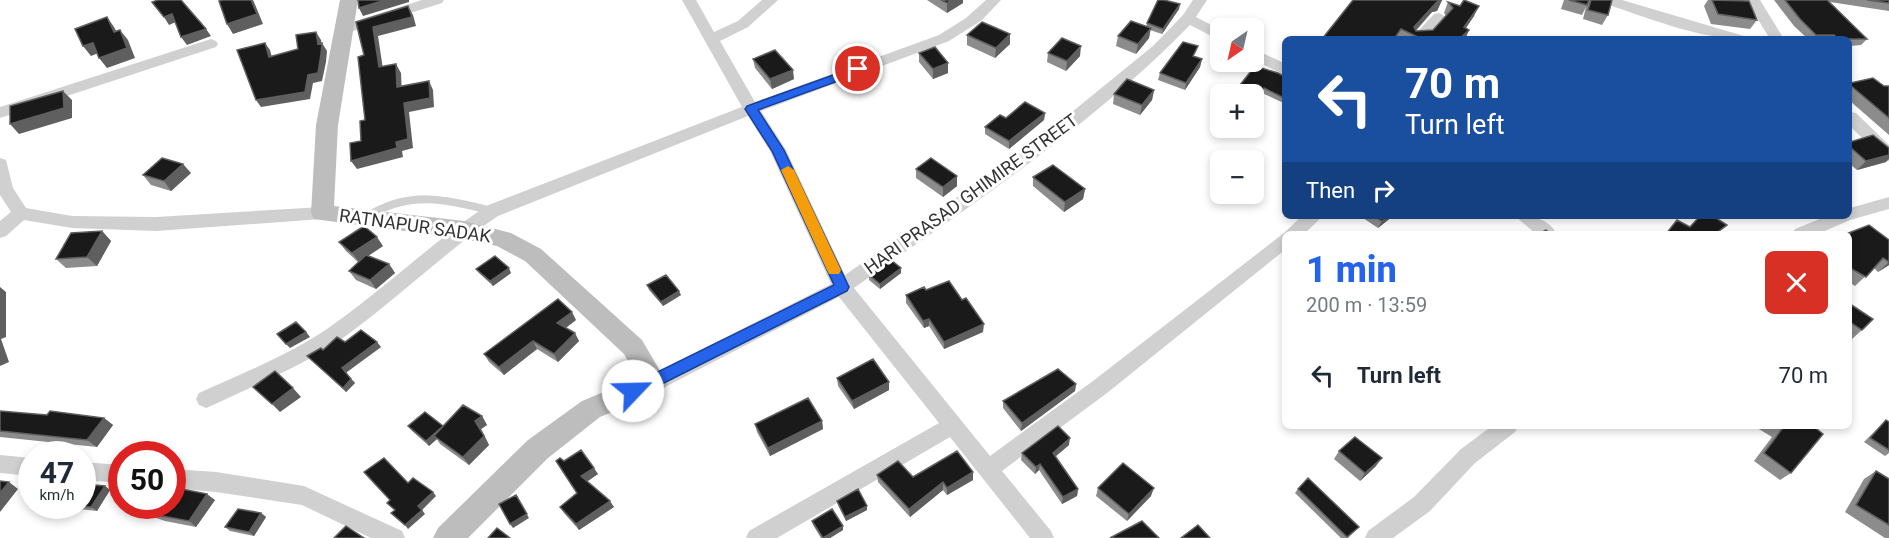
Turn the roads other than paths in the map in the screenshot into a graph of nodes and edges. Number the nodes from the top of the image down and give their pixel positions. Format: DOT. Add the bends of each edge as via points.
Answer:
graph roads {
  1 [pos="349,0"];
  2 [pos="437,0"];
  3 [pos="689,0"];
  4 [pos="771,0"];
  5 [pos="994,0"];
  6 [pos="1200,0"];
  7 [pos="1608,0"];
  8 [pos="1753,0"];
  9 [pos="1439,17"];
  10 [pos="1188,18"];
  11 [pos="345,29"];
  12 [pos="1210,30"];
  13 [pos="1421,36"];
  14 [pos="1728,36"];
  15 [pos="1775,36"];
  16 [pos="711,39"];
  17 [pos="211,44"];
  18 [pos="1264,59"];
  19 [pos="1282,69"];
  20 [pos="751,109"];
  21 [pos="0,113"];
  22 [pos="1852,119"];
  23 [pos="1889,155"];
  24 [pos="0,164"];
  25 [pos="1889,203"];
  26 [pos="492,210"];
  27 [pos="21,213"];
  28 [pos="322,213"];
  29 [pos="1852,213"];
  30 [pos="365,218"];
  31 [pos="1310,219"];
  32 [pos="1528,219"];
  33 [pos="1837,219"];
  34 [pos="464,230"];
  35 [pos="0,231"];
  36 [pos="1296,231"];
  37 [pos="1544,231"];
  38 [pos="1808,231"];
  39 [pos="1282,242"];
  40 [pos="842,287"];
  41 [pos="654,382"];
  42 [pos="206,399"];
  43 [pos="952,425"];
  44 [pos="1504,429"];
  45 [pos="0,464"];
  46 [pos="18,465"];
  47 [pos="988,470"];
  48 [pos="186,479"];
  49 [pos="394,538"];
  50 [pos="447,538"];
  51 [pos="757,538"];
  52 [pos="1043,538"];
  53 [pos="1376,538"];
  1 -- 11 [label="main road, RATNAPUR SADAK"];
  2 -- 11 [label="street"];
  3 -- 16 [label="street"];
  4 -- 16 [label="street" via="743,24"];
  5 -- 20 [label="street" via="964,28 944,38"];
  6 -- 10 [label="street, HARI PRASAD GHIMIRE STREET"];
  7 -- 14 [label="street"];
  8 -- 15 [label="street"];
  9 -- 13 [label="street"];
  10 -- 12 [label="street"];
  10 -- 40 [label="street, HARI PRASAD GHIMIRE STREET" via="1144,61 1035,152"];
  11 -- 28 [label="main road, RATNAPUR SADAK" via="327,125"];
  16 -- 20 [label="street"];
  17 -- 21 [label="street"];
  18 -- 19 [label="street"];
  20 -- 26 [label="street"];
  20 -- 40 [label="street" via="778,150"];
  22 -- 23 [label="street"];
  24 -- 27 [label="street" via="5,189"];
  25 -- 29 [label="street"];
  26 -- 30 [label="lane" via="456,201 422,200 392,203"];
  26 -- 34 [label="street"];
  27 -- 28 [label="street" via="72,222 156,224"];
  27 -- 35 [label="street"];
  28 -- 30 [label="main road, RATNAPUR SADAK"];
  30 -- 34 [label="main road, RATNAPUR SADAK"];
  31 -- 36 [label="street"];
  32 -- 37 [label="street"];
  33 -- 38 [label="street"];
  34 -- 41 [label="main road, RATNAPUR SADAK" via="503,239 533,255 633,347"];
  34 -- 42 [label="street" via="339,331"];
  39 -- 47 [label="street"];
  40 -- 41 [label="street, HARI PRASAD GHIMIRE STREET"];
  40 -- 43 [label="street"];
  41 -- 50 [label="main road" via="591,409 537,449"];
  43 -- 47 [label="street"];
  43 -- 51 [label="street"];
  44 -- 53 [label="street" via="1468,456 1422,504"];
  45 -- 46 [label="street"];
  47 -- 52 [label="street"];
  48 -- 49 [label="street" via="304,496"];
}
